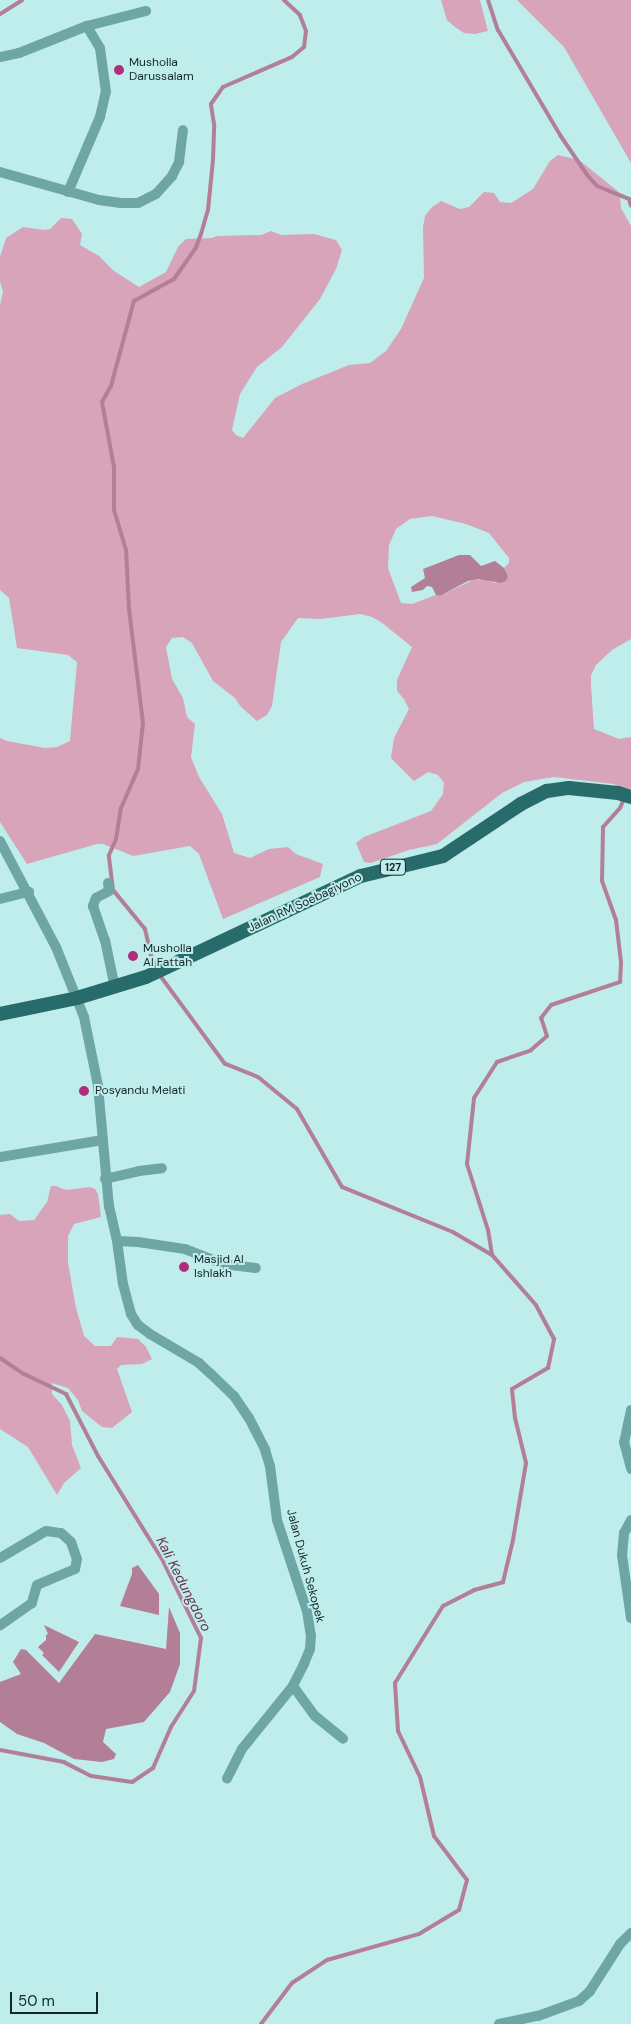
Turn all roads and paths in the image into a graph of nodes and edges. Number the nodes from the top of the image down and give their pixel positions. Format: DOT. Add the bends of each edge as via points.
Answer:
graph roads {
  1 [pos="146,11"];
  2 [pos="87,26"];
  3 [pos="0,58"];
  4 [pos="183,130"];
  5 [pos="0,172"];
  6 [pos="68,192"];
  7 [pos="625,795"];
  8 [pos="0,841"];
  9 [pos="108,883"];
  10 [pos="28,892"];
  11 [pos="0,899"];
  12 [pos="115,988"];
  13 [pos="78,998"];
  14 [pos="0,1014"];
  15 [pos="103,1140"];
  16 [pos="0,1156"];
  17 [pos="162,1168"];
  18 [pos="105,1179"];
  19 [pos="117,1241"];
  20 [pos="256,1268"];
  21 [pos="631,1410"];
  22 [pos="631,1469"];
  23 [pos="631,1520"];
  24 [pos="0,1558"];
  25 [pos="631,1618"];
  26 [pos="0,1625"];
  27 [pos="293,1686"];
  28 [pos="343,1740"];
  29 [pos="227,1778"];
  30 [pos="631,1933"];
  31 [pos="499,2024"];
  1 -- 2 [label="street"];
  2 -- 3 [label="street"];
  2 -- 6 [label="street" via="100,48 106,92 100,117"];
  4 -- 6 [label="street" via="180,162 156,194 145,201 121,203"];
  5 -- 6 [label="street"];
  7 -- 12 [label="main road, Jalan RM Soebagiyono / 127" via="569,788 547,791 521,804 443,856 360,876 168,968"];
  8 -- 10 [label="street, Jalan Dukuh Sekopek"];
  9 -- 12 [label="street" via="109,891 96,898 93,906 105,940"];
  10 -- 11 [label="street"];
  10 -- 13 [label="street, Jalan Dukuh Sekopek"];
  12 -- 13 [label="main road, Jalan RM Soebagiyono / 127"];
  13 -- 14 [label="main road, Jalan RM Soebagiyono / 127"];
  13 -- 15 [label="street, Jalan Dukuh Sekopek" via="92,1051"];
  15 -- 16 [label="street"];
  15 -- 18 [label="street, Jalan Dukuh Sekopek"];
  17 -- 18 [label="street"];
  18 -- 19 [label="street, Jalan Dukuh Sekopek"];
  19 -- 20 [label="street" via="185,1249 223,1264"];
  19 -- 27 [label="street, Jalan Dukuh Sekopek" via="122,1284 131,1314 138,1325 199,1363 234,1396 265,1450 277,1520 303,1597 311,1635 310,1649"];
  21 -- 22 [label="street" via="625,1431 625,1449"];
  23 -- 25 [label="street" via="624,1533 622,1555"];
  24 -- 26 [label="street" via="46,1531 61,1532 71,1542 77,1559 75,1569 37,1585 32,1603"];
  27 -- 28 [label="street" via="315,1716"];
  27 -- 29 [label="street, Jalan Dukuh Sekopek" via="242,1749"];
  30 -- 31 [label="street" via="620,1944 590,1991 579,2000 538,2016"];
}
